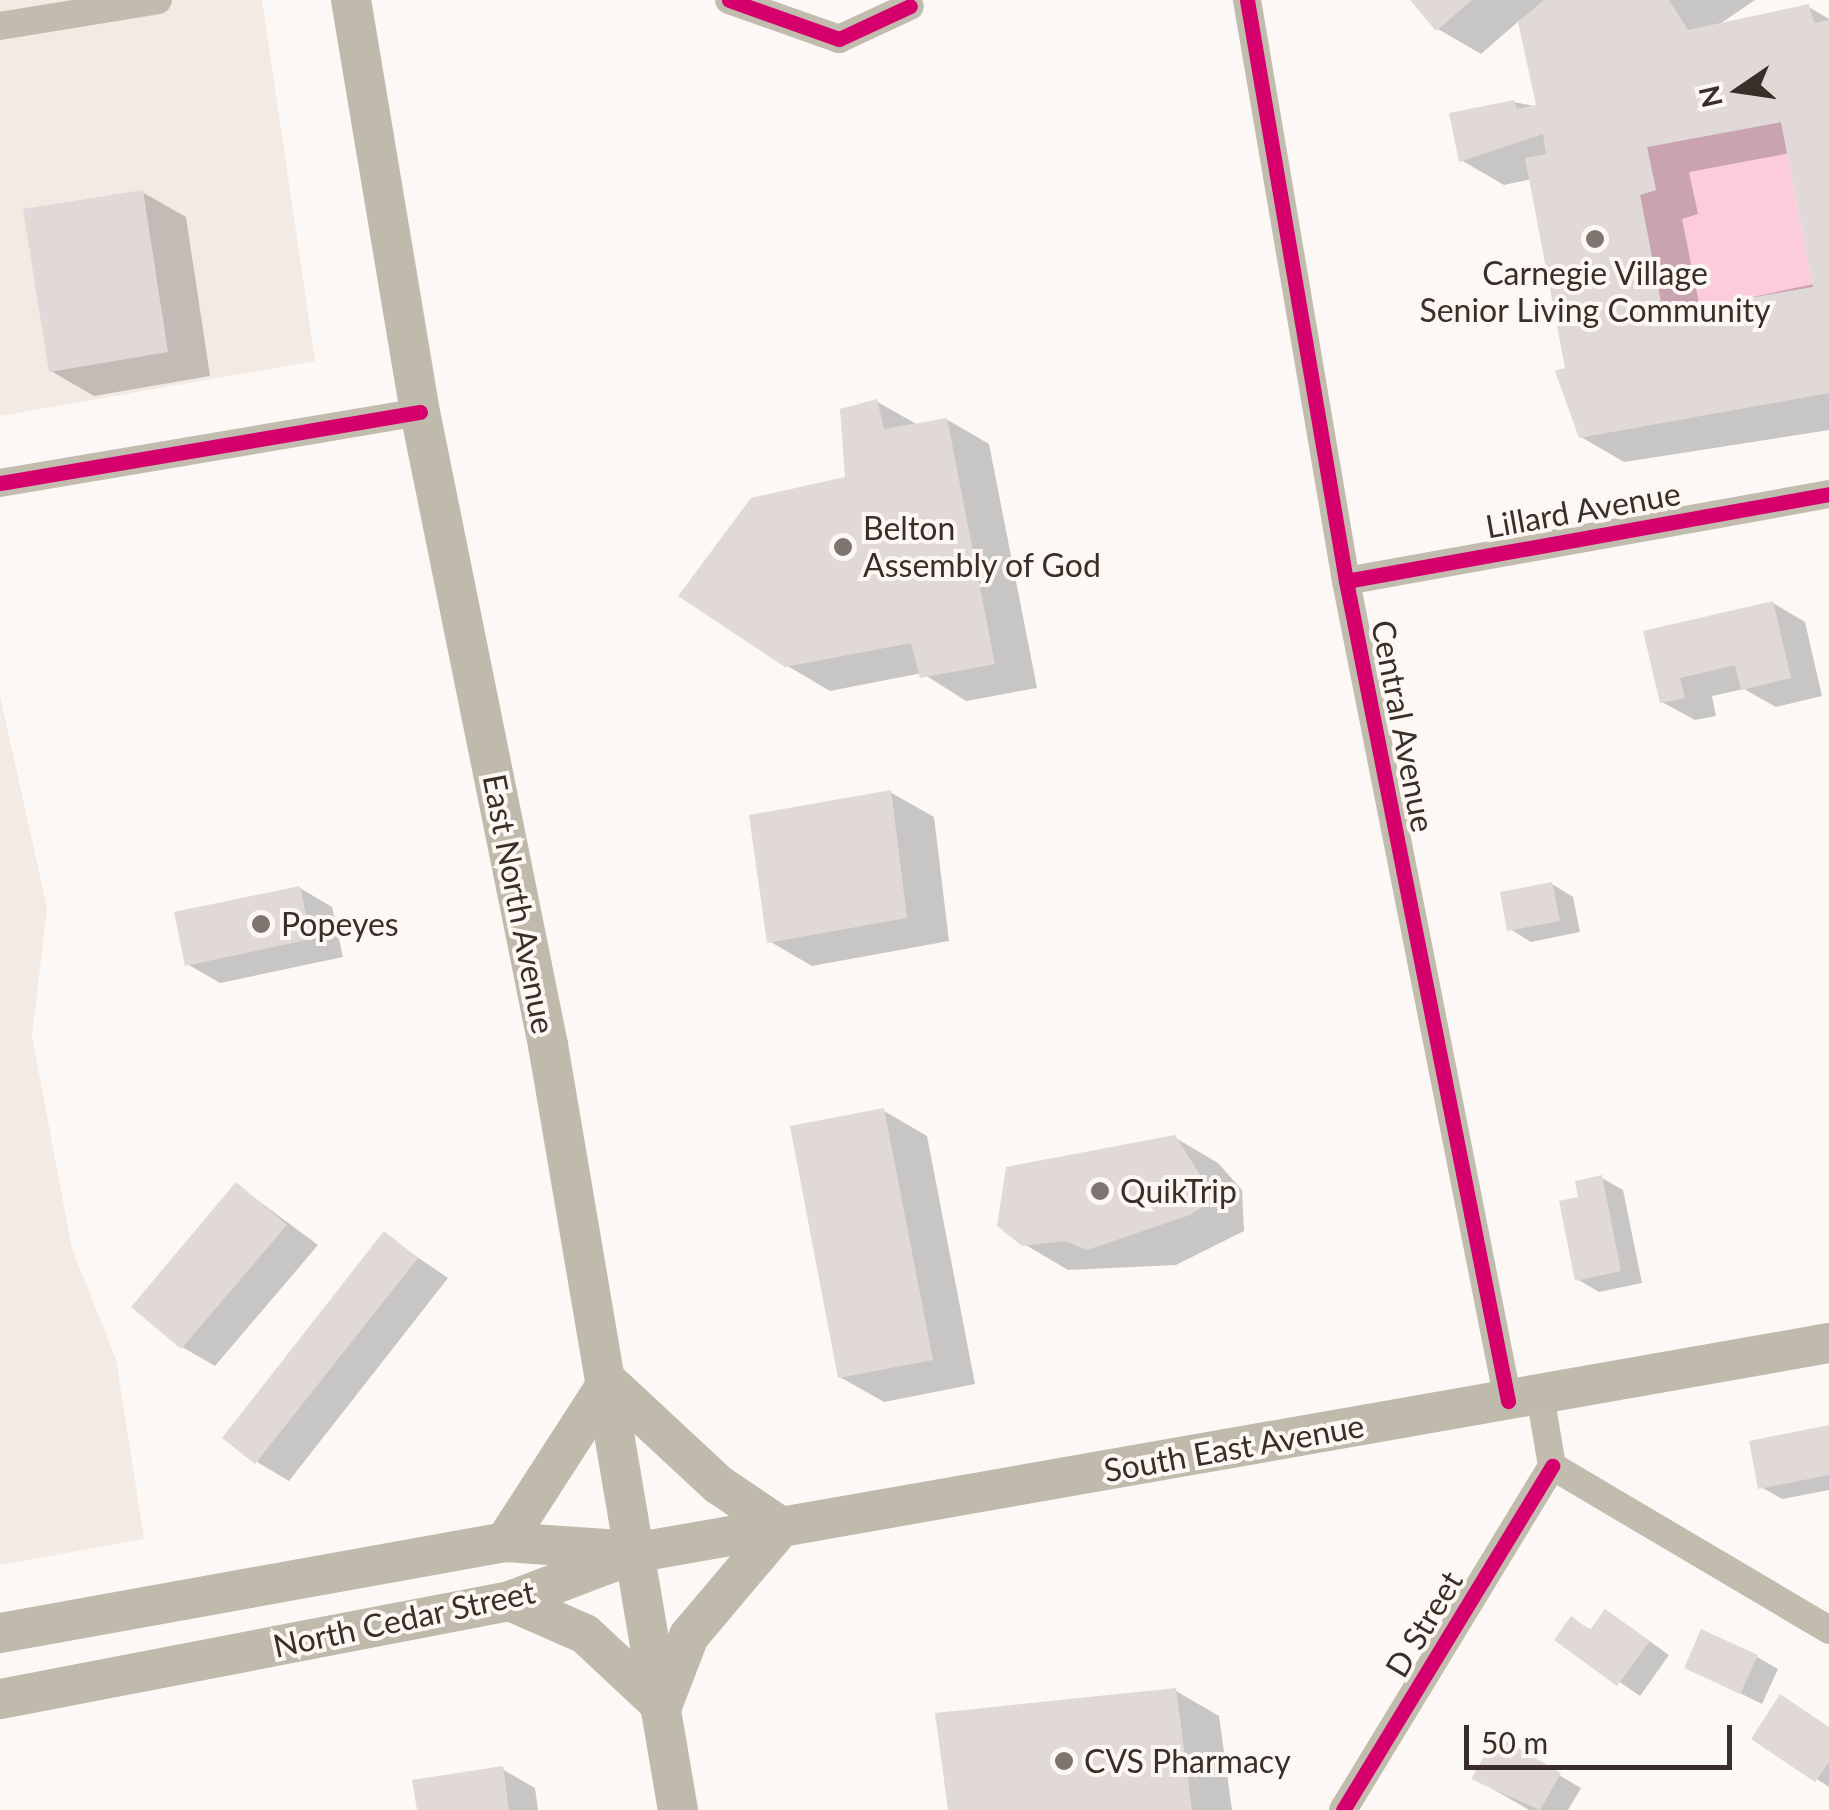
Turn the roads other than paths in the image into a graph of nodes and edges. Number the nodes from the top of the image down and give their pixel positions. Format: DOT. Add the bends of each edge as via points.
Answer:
graph roads {
  1 [pos="158,0"];
  2 [pos="351,0"];
  3 [pos="729,0"];
  4 [pos="1246,0"];
  5 [pos="910,6"];
  6 [pos="0,26"];
  7 [pos="420,412"];
  8 [pos="0,483"];
  9 [pos="1829,494"];
  10 [pos="1346,580"];
  11 [pos="1829,1342"];
  12 [pos="608,1382"];
  13 [pos="1524,1398"];
  14 [pos="1552,1466"];
  15 [pos="781,1527"];
  16 [pos="505,1542"];
  17 [pos="638,1552"];
  18 [pos="510,1601"];
  19 [pos="1829,1630"];
  20 [pos="0,1634"];
  21 [pos="0,1699"];
  22 [pos="662,1706"];
  23 [pos="678,1810"];
  24 [pos="1343,1810"];
  1 -- 6 [label="street"];
  2 -- 7 [label="main road, East North Avenue"];
  3 -- 5 [label="street" via="839,39"];
  4 -- 10 [label="street, Central Avenue"];
  7 -- 8 [label="street"];
  7 -- 12 [label="main road, East North Avenue"];
  9 -- 10 [label="street, Lillard Avenue"];
  10 -- 13 [label="street, Central Avenue"];
  11 -- 13 [label="main road, South East Avenue"];
  12 -- 15 [label="main road" via="719,1485"];
  12 -- 16 [label="main road"];
  12 -- 17 [label="main road, East North Avenue"];
  13 -- 14 [label="street, Central Avenue"];
  13 -- 15 [label="main road, South East Avenue"];
  14 -- 19 [label="street"];
  14 -- 24 [label="street, D Street"];
  15 -- 17 [label="main road, South East Avenue"];
  15 -- 22 [label="main road" via="688,1636"];
  16 -- 17 [label="main road, North Cedar Street"];
  16 -- 20 [label="main road, North Cedar Street"];
  17 -- 18 [label="main road, North Cedar Street"];
  17 -- 22 [label="main road, East North Avenue"];
  18 -- 21 [label="main road, North Cedar Street"];
  18 -- 22 [label="main road" via="585,1634"];
  22 -- 23 [label="main road, East North Avenue"];
}
